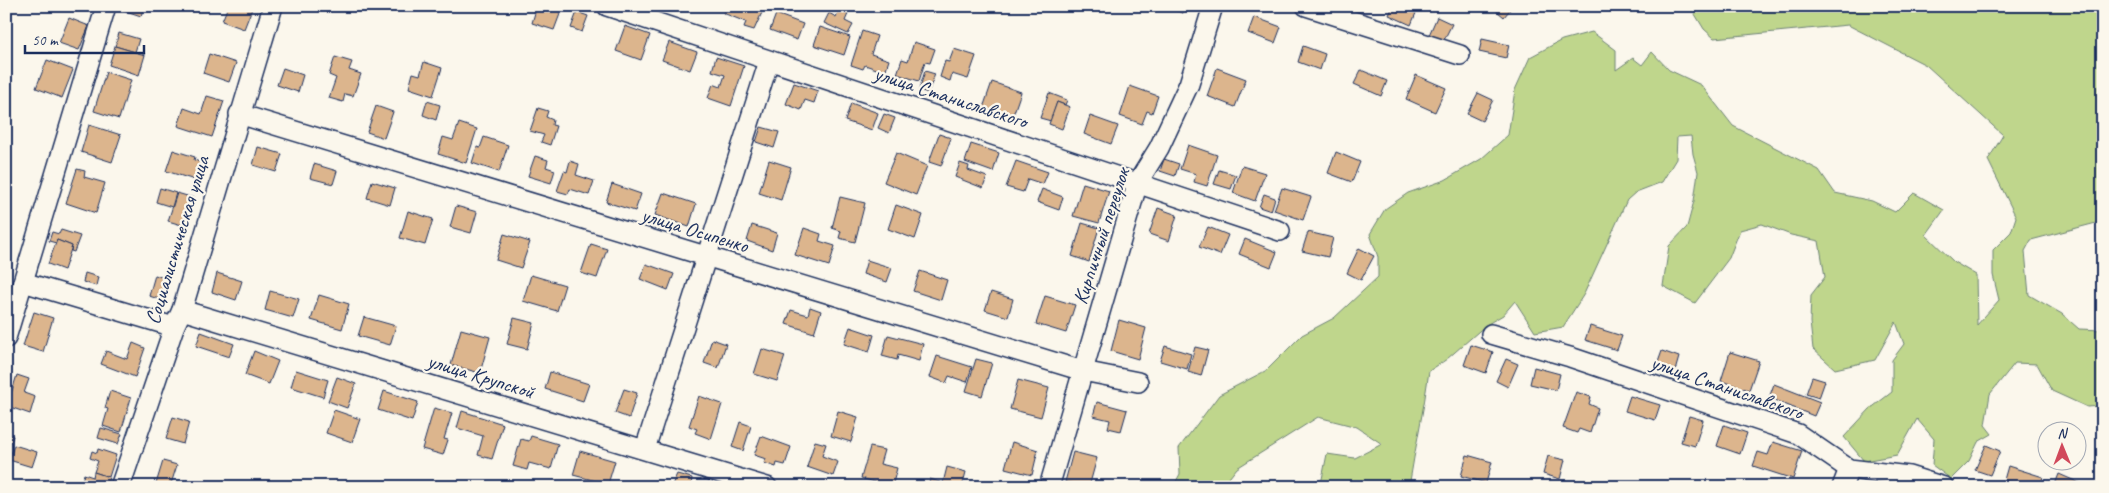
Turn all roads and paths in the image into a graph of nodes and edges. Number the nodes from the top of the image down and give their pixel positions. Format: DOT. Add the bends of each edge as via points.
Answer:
graph roads {
  1 [pos="106,6"];
  2 [pos="273,6"];
  3 [pos="607,6"];
  4 [pos="1212,6"];
  5 [pos="1306,6"];
  6 [pos="1460,55"];
  7 [pos="769,61"];
  8 [pos="239,114"];
  9 [pos="1138,182"];
  10 [pos="1280,231"];
  11 [pos="706,257"];
  12 [pos="16,291"];
  13 [pos="182,310"];
  14 [pos="174,327"];
  15 [pos="1490,334"];
  16 [pos="6,338"];
  17 [pos="1082,371"];
  18 [pos="1138,382"];
  19 [pos="645,449"];
  20 [pos="1849,469"];
  21 [pos="120,487"];
  22 [pos="767,487"];
  23 [pos="1049,487"];
  24 [pos="1842,487"];
  25 [pos="1944,487"];
  1 -- 12 [label="street"];
  2 -- 8 [label="street, Социалистическая улица"];
  3 -- 7 [label="street, улица Станиславского"];
  4 -- 9 [label="street, Кирпичный переулок" via="1189,84 1159,148"];
  5 -- 6 [label="street"];
  7 -- 9 [label="street, улица Станиславского"];
  7 -- 11 [label="street"];
  8 -- 11 [label="street, улица Осипенко"];
  8 -- 13 [label="street, Социалистическая улица"];
  9 -- 10 [label="street, улица Станиславского"];
  9 -- 17 [label="street, Кирпичный переулок"];
  11 -- 17 [label="street, улица Осипенко"];
  11 -- 19 [label="street"];
  12 -- 14 [label="street"];
  12 -- 16 [label="street"];
  13 -- 14 [label="street, Социалистическая улица"];
  13 -- 19 [label="street, улица Крупской"];
  14 -- 21 [label="street, Социалистическая улица"];
  15 -- 20 [label="street, улица Станиславского" via="1570,356 1798,434"];
  17 -- 18 [label="street, улица Осипенко"];
  17 -- 23 [label="street, Кирпичный переулок"];
  19 -- 22 [label="street, улица Крупской"];
  20 -- 24 [label="street"];
  20 -- 25 [label="street, улица Станиславского" via="1909,476"];
}
